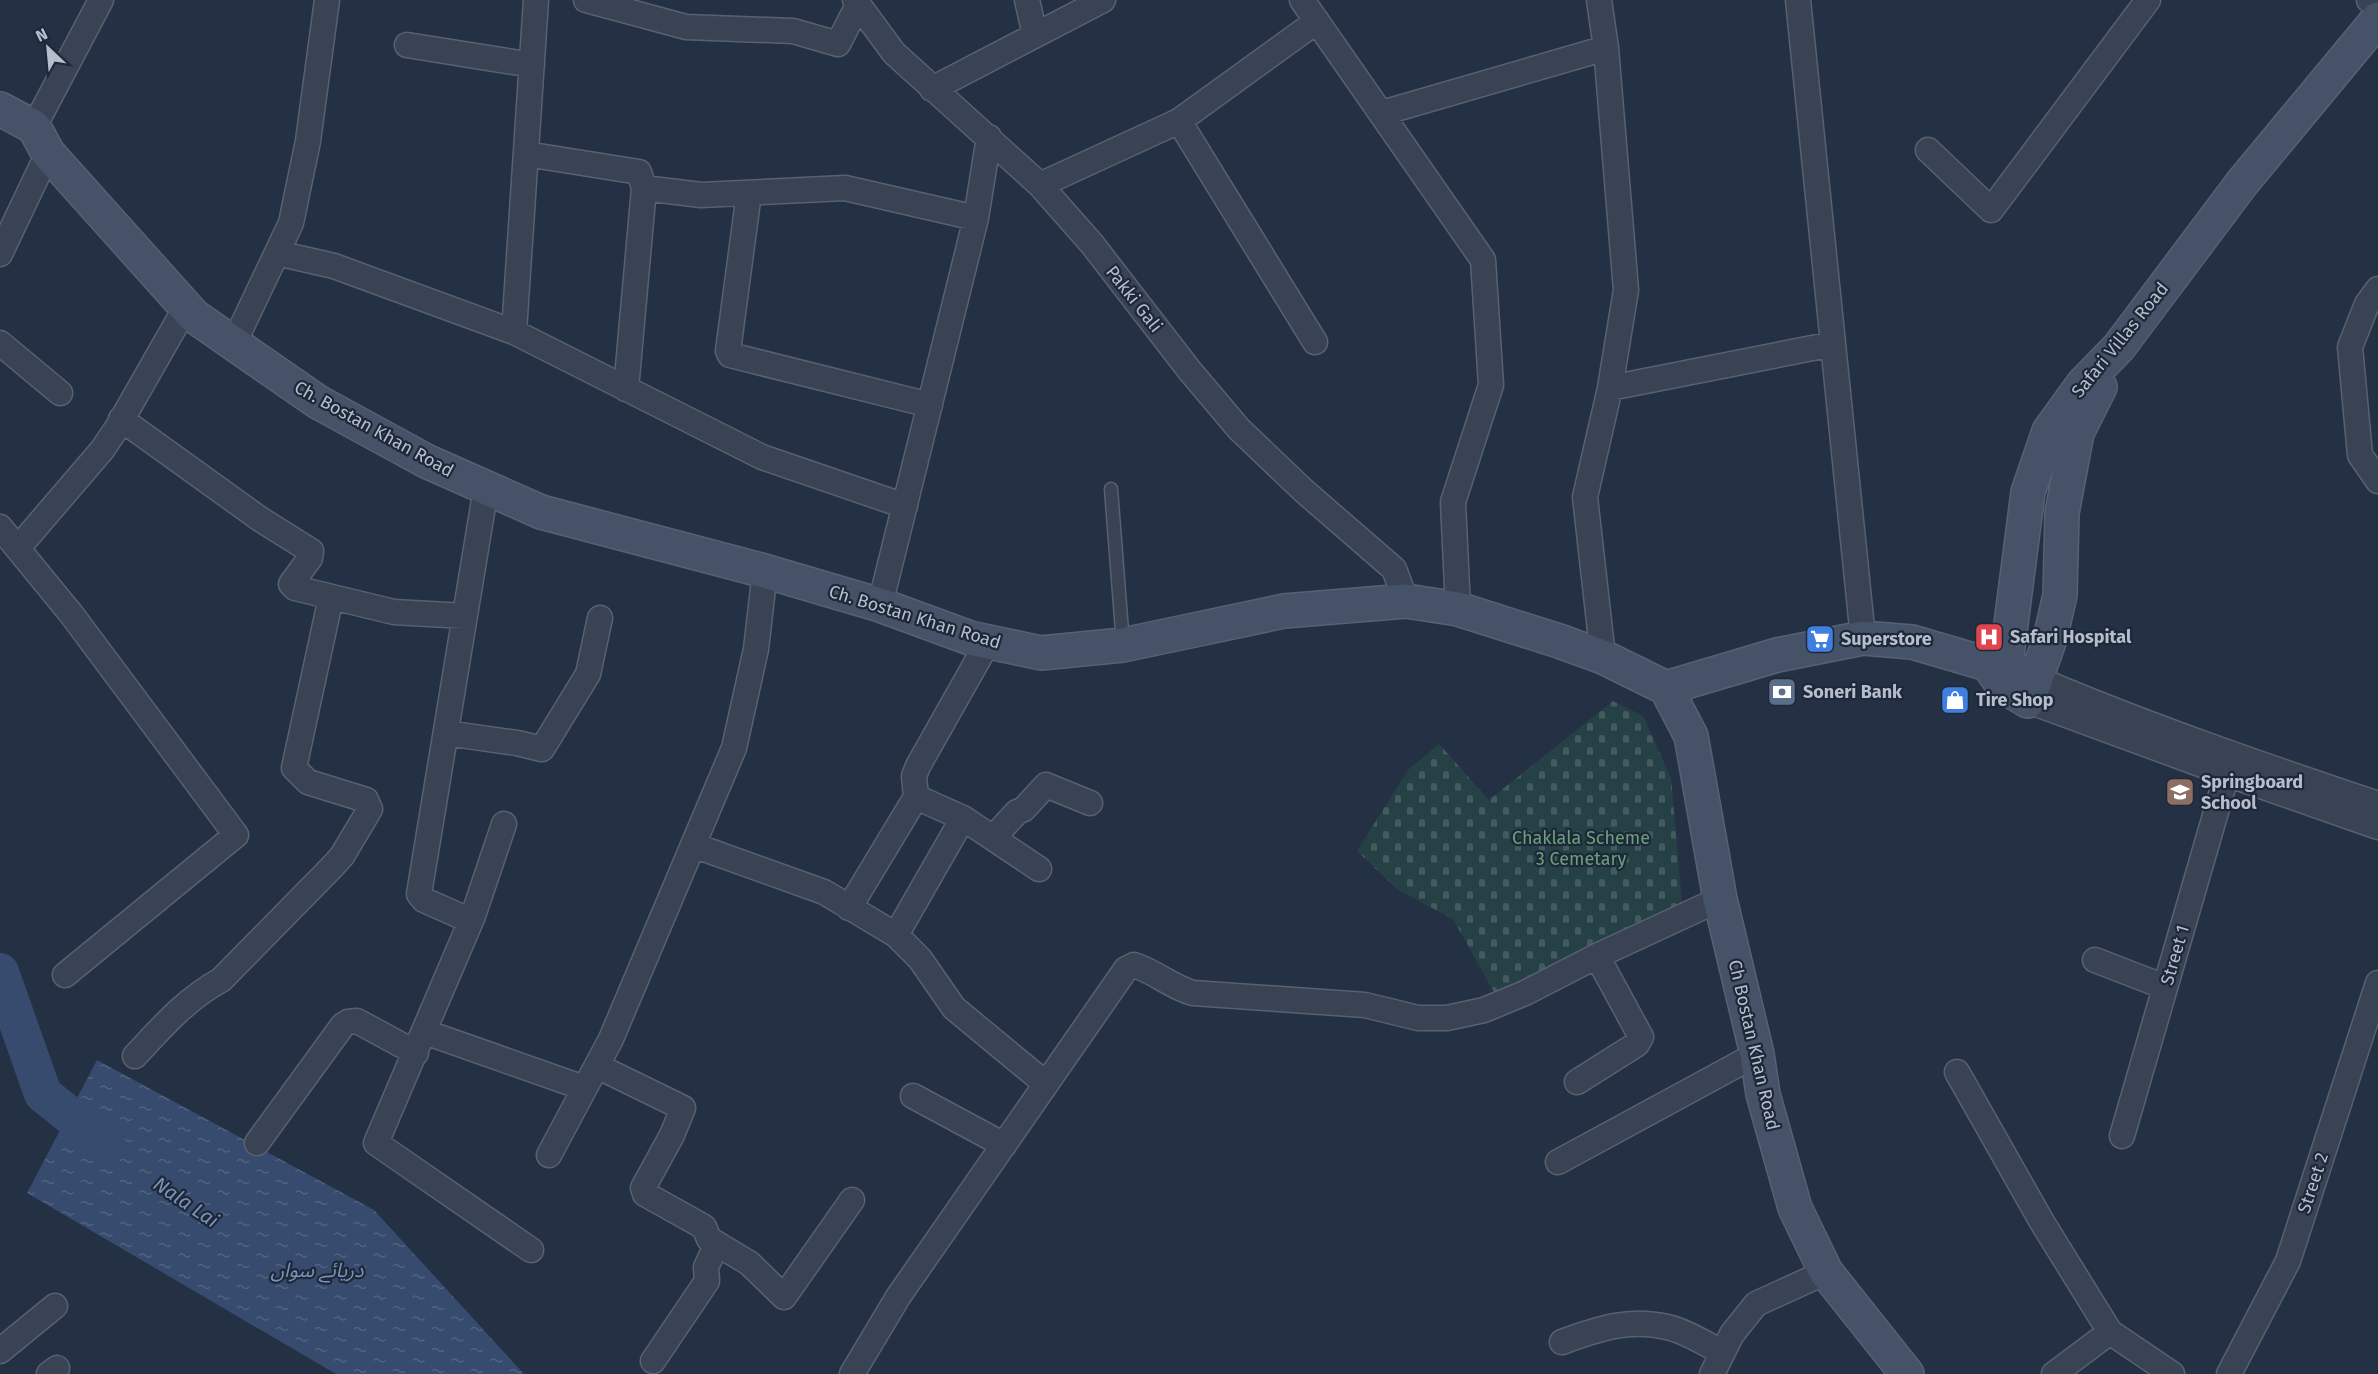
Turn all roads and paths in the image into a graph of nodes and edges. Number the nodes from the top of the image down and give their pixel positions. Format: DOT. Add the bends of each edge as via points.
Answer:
graph roads {
  1 [pos="101,0"];
  2 [pos="327,0"];
  3 [pos="536,0"];
  4 [pos="586,0"];
  5 [pos="1027,0"];
  6 [pos="1103,0"];
  7 [pos="1302,0"];
  8 [pos="1599,0"];
  9 [pos="1798,0"];
  10 [pos="2148,0"];
  11 [pos="2369,0"];
  12 [pos="857,2"];
  13 [pos="2378,7"];
  14 [pos="2378,19"];
  15 [pos="1317,21"];
  16 [pos="1035,35"];
  17 [pos="407,45"];
  18 [pos="1606,48"];
  19 [pos="532,65"];
  20 [pos="932,89"];
  21 [pos="0,110"];
  22 [pos="1382,113"];
  23 [pos="1179,121"];
  24 [pos="989,137"];
  25 [pos="41,140"];
  26 [pos="1928,150"];
  27 [pos="526,154"];
  28 [pos="1040,185"];
  29 [pos="644,188"];
  30 [pos="749,193"];
  31 [pos="976,218"];
  32 [pos="277,253"];
  33 [pos="0,254"];
  34 [pos="2378,289"];
  35 [pos="186,307"];
  36 [pos="514,332"];
  37 [pos="1315,342"];
  38 [pos="0,344"];
  39 [pos="234,344"];
  40 [pos="1833,344"];
  41 [pos="2119,347"];
  42 [pos="1610,388"];
  43 [pos="626,389"];
  44 [pos="60,393"];
  45 [pos="930,405"];
  46 [pos="121,419"];
  47 [pos="2378,481"];
  48 [pos="486,488"];
  49 [pos="1112,489"];
  50 [pos="905,506"];
  51 [pos="0,527"];
  52 [pos="18,548"];
  53 [pos="765,571"];
  54 [pos="331,597"];
  55 [pos="1406,601"];
  56 [pos="880,605"];
  57 [pos="1458,609"];
  58 [pos="465,616"];
  59 [pos="600,618"];
  60 [pos="1863,638"];
  61 [pos="988,642"];
  62 [pos="1123,645"];
  63 [pos="1603,657"];
  64 [pos="2012,678"];
  65 [pos="1666,688"];
  66 [pos="446,733"];
  67 [pos="2227,774"];
  68 [pos="916,797"];
  69 [pos="1090,803"];
  70 [pos="2378,804"];
  71 [pos="963,818"];
  72 [pos="504,824"];
  73 [pos="2378,827"];
  74 [pos="993,838"];
  75 [pos="693,845"];
  76 [pos="1039,869"];
  77 [pos="1720,900"];
  78 [pos="849,908"];
  79 [pos="471,921"];
  80 [pos="896,936"];
  81 [pos="1597,956"];
  82 [pos="2095,960"];
  83 [pos="65,975"];
  84 [pos="2378,983"];
  85 [pos="2165,987"];
  86 [pos="420,1042"];
  87 [pos="1757,1054"];
  88 [pos="135,1056"];
  89 [pos="597,1066"];
  90 [pos="1957,1072"];
  91 [pos="1577,1082"];
  92 [pos="1046,1084"];
  93 [pos="584,1088"];
  94 [pos="913,1096"];
  95 [pos="2122,1136"];
  96 [pos="257,1143"];
  97 [pos="1004,1145"];
  98 [pos="549,1155"];
  99 [pos="1558,1161"];
  100 [pos="852,1200"];
  101 [pos="717,1244"];
  102 [pos="531,1250"];
  103 [pos="1826,1272"];
  104 [pos="55,1306"];
  105 [pos="2110,1332"];
  106 [pos="1562,1342"];
  107 [pos="0,1351"];
  108 [pos="1722,1353"];
  109 [pos="653,1361"];
  110 [pos="852,1374"];
  111 [pos="1712,1374"];
  112 [pos="1906,1374"];
  113 [pos="2054,1374"];
  114 [pos="2172,1374"];
  115 [pos="2229,1374"];
  1 -- 25 [label="street"];
  2 -- 32 [label="street" via="308,141 291,223"];
  3 -- 19 [label="street"];
  4 -- 12 [label="street" via="686,27 793,31 838,44"];
  5 -- 16 [label="street"];
  6 -- 16 [label="street"];
  7 -- 15 [label="street"];
  8 -- 18 [label="street"];
  9 -- 40 [label="street"];
  10 -- 26 [label="street" via="1991,210"];
  11 -- 13 [label="street"];
  12 -- 20 [label="street, Pakki Gali" via="894,53"];
  14 -- 41 [label="main road, Safari Villas Road" via="2242,183"];
  15 -- 22 [label="street"];
  15 -- 23 [label="street"];
  16 -- 20 [label="street"];
  17 -- 19 [label="street"];
  18 -- 22 [label="street"];
  18 -- 42 [label="street" via="1626,291"];
  19 -- 27 [label="street"];
  20 -- 24 [label="street, Pakki Gali"];
  21 -- 25 [label="main road, Ch. Bostan Khan Road"];
  22 -- 57 [label="street" via="1483,260 1491,385 1453,502"];
  23 -- 28 [label="street"];
  23 -- 37 [label="street"];
  24 -- 28 [label="street, Pakki Gali"];
  24 -- 31 [label="street"];
  25 -- 33 [label="street"];
  25 -- 35 [label="main road, Ch. Bostan Khan Road"];
  27 -- 29 [label="street" via="639,172"];
  27 -- 36 [label="street"];
  28 -- 55 [label="street, Pakki Gali" via="1092,244 1239,429 1394,569"];
  29 -- 30 [label="street" via="701,195"];
  29 -- 43 [label="street"];
  30 -- 31 [label="street" via="845,188"];
  30 -- 45 [label="street" via="730,355"];
  31 -- 45 [label="street"];
  32 -- 36 [label="street" via="334,266"];
  32 -- 39 [label="street"];
  34 -- 47 [label="street" via="2367,304 2350,347 2360,455"];
  35 -- 39 [label="main road, Ch. Bostan Khan Road"];
  35 -- 46 [label="street"];
  36 -- 43 [label="street"];
  38 -- 44 [label="street"];
  39 -- 48 [label="main road, Ch. Bostan Khan Road" via="318,402 426,461"];
  40 -- 42 [label="street"];
  40 -- 60 [label="street"];
  41 -- 64 [label="main road" via="2077,433 2062,513 2060,595 2050,639"];
  41 -- 64 [label="main road, Safari Villas Road" via="2082,384 2049,431 2028,492"];
  42 -- 63 [label="street" via="1585,497"];
  43 -- 50 [label="street" via="762,457"];
  45 -- 50 [label="street"];
  46 -- 52 [label="street" via="102,450"];
  46 -- 54 [label="street" via="310,551 310,558 291,584"];
  48 -- 53 [label="main road, Ch. Bostan Khan Road" via="541,512"];
  48 -- 58 [label="street"];
  49 -- 62 [label="lane"];
  50 -- 56 [label="street"];
  51 -- 52 [label="street"];
  52 -- 83 [label="street" via="236,836"];
  53 -- 56 [label="main road, Ch. Bostan Khan Road"];
  53 -- 75 [label="street" via="756,649 734,748"];
  54 -- 58 [label="street" via="394,612"];
  54 -- 88 [label="street" via="294,768 308,782 366,800 370,809 333,866 220,980 183,1005"];
  55 -- 57 [label="main road, Ch. Bostan Khan Road"];
  55 -- 62 [label="main road, Ch. Bostan Khan Road" via="1284,611"];
  56 -- 61 [label="main road, Ch. Bostan Khan Road"];
  57 -- 63 [label="main road, Ch. Bostan Khan Road"];
  58 -- 66 [label="street"];
  59 -- 66 [label="street" via="588,674 542,749"];
  60 -- 64 [label="main road" via="1912,642"];
  60 -- 65 [label="main road" via="1777,655"];
  61 -- 62 [label="main road, Ch. Bostan Khan Road" via="1041,653"];
  61 -- 68 [label="street" via="918,766 914,776"];
  63 -- 65 [label="main road, Ch. Bostan Khan Road"];
  64 -- 67 [label="street"];
  64 -- 70 [label="street"];
  65 -- 77 [label="main road, Ch Bostan Khan Road" via="1691,736"];
  66 -- 79 [label="street" via="419,894 424,900"];
  67 -- 73 [label="street"];
  67 -- 85 [label="street, Street 1"];
  68 -- 71 [label="street"];
  68 -- 78 [label="street"];
  69 -- 74 [label="street" via="1046,785"];
  71 -- 74 [label="street"];
  71 -- 80 [label="street"];
  72 -- 79 [label="street"];
  74 -- 76 [label="street"];
  75 -- 78 [label="street" via="824,892"];
  75 -- 89 [label="street"];
  77 -- 81 [label="street"];
  77 -- 87 [label="main road, Ch Bostan Khan Road"];
  78 -- 80 [label="street"];
  79 -- 86 [label="street"];
  80 -- 92 [label="street" via="920,959 954,1008"];
  81 -- 91 [label="street" via="1641,1037 1637,1044"];
  81 -- 92 [label="street" via="1484,1010 1447,1018 1418,1018 1365,1005 1193,993 1134,965 1126,969"];
  82 -- 85 [label="street"];
  84 -- 115 [label="street, Street 2" via="2288,1261"];
  85 -- 95 [label="street, Street 1"];
  86 -- 93 [label="street"];
  86 -- 96 [label="street" via="357,1021 343,1025"];
  86 -- 102 [label="street" via="376,1143"];
  87 -- 99 [label="street"];
  87 -- 103 [label="main road, Ch Bostan Khan Road" via="1763,1094 1795,1208"];
  89 -- 93 [label="street"];
  89 -- 101 [label="street" via="683,1108 643,1188 645,1194 704,1227 706,1236"];
  90 -- 105 [label="street"];
  92 -- 97 [label="street"];
  93 -- 98 [label="street"];
  94 -- 97 [label="street"];
  97 -- 110 [label="street" via="898,1297"];
  100 -- 101 [label="street" via="784,1297 749,1263"];
  101 -- 109 [label="street" via="706,1267 706,1281"];
  103 -- 108 [label="street" via="1756,1304"];
  103 -- 112 [label="main road, Ch Bostan Khan Road"];
  104 -- 107 [label="street"];
  105 -- 113 [label="street"];
  105 -- 114 [label="street"];
  106 -- 108 [label="street" via="1598,1328 1630,1323 1668,1327"];
  108 -- 111 [label="street"];
}
